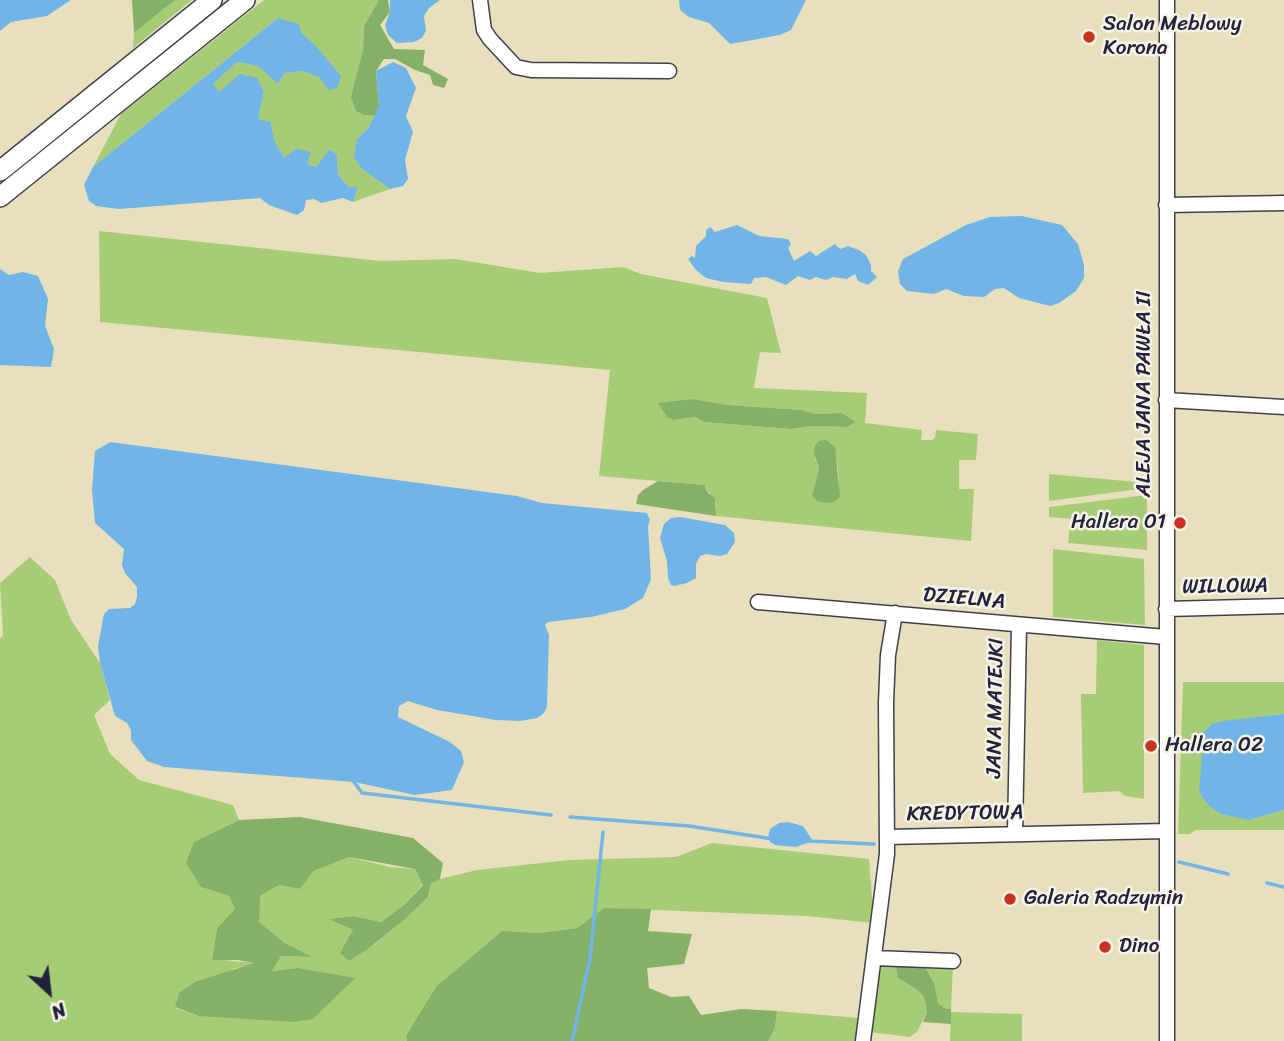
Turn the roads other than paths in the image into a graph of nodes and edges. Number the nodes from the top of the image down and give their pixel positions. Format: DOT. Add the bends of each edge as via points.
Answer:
graph roads {
  1 [pos="212,0"];
  2 [pos="245,0"];
  3 [pos="480,0"];
  4 [pos="1167,0"];
  5 [pos="669,71"];
  6 [pos="0,170"];
  7 [pos="0,197"];
  8 [pos="1284,203"];
  9 [pos="1166,205"];
  10 [pos="1166,400"];
  11 [pos="1284,407"];
  12 [pos="758,602"];
  13 [pos="1284,607"];
  14 [pos="1166,609"];
  15 [pos="895,613"];
  16 [pos="1019,625"];
  17 [pos="1166,637"];
  18 [pos="1166,831"];
  19 [pos="1015,834"];
  20 [pos="887,836"];
  21 [pos="874,958"];
  22 [pos="953,961"];
  23 [pos="863,1041"];
  24 [pos="1167,1041"];
  1 -- 6 [label="main road"];
  2 -- 7 [label="main road"];
  3 -- 5 [label="street" via="489,40 516,67"];
  4 -- 9 [label="street, ALEJA JANA PAWŁA II"];
  8 -- 9 [label="street"];
  9 -- 10 [label="street, ALEJA JANA PAWŁA II"];
  10 -- 11 [label="street"];
  10 -- 14 [label="street, ALEJA JANA PAWŁA II"];
  12 -- 15 [label="street, DZIELNA"];
  13 -- 14 [label="street, WILLOWA"];
  14 -- 17 [label="street, ALEJA JANA PAWŁA II"];
  15 -- 16 [label="street, DZIELNA"];
  15 -- 20 [label="street" via="888,655"];
  16 -- 17 [label="street, DZIELNA"];
  16 -- 19 [label="street, JANA MATEJKI"];
  17 -- 18 [label="street, ALEJA JANA PAWŁA II"];
  18 -- 19 [label="street, KREDYTOWA"];
  18 -- 24 [label="street, ALEJA JANA PAWŁA II"];
  19 -- 20 [label="street, KREDYTOWA"];
  20 -- 21 [label="street, KREDYTOWA"];
  21 -- 22 [label="street"];
  21 -- 23 [label="street, KREDYTOWA"];
}
